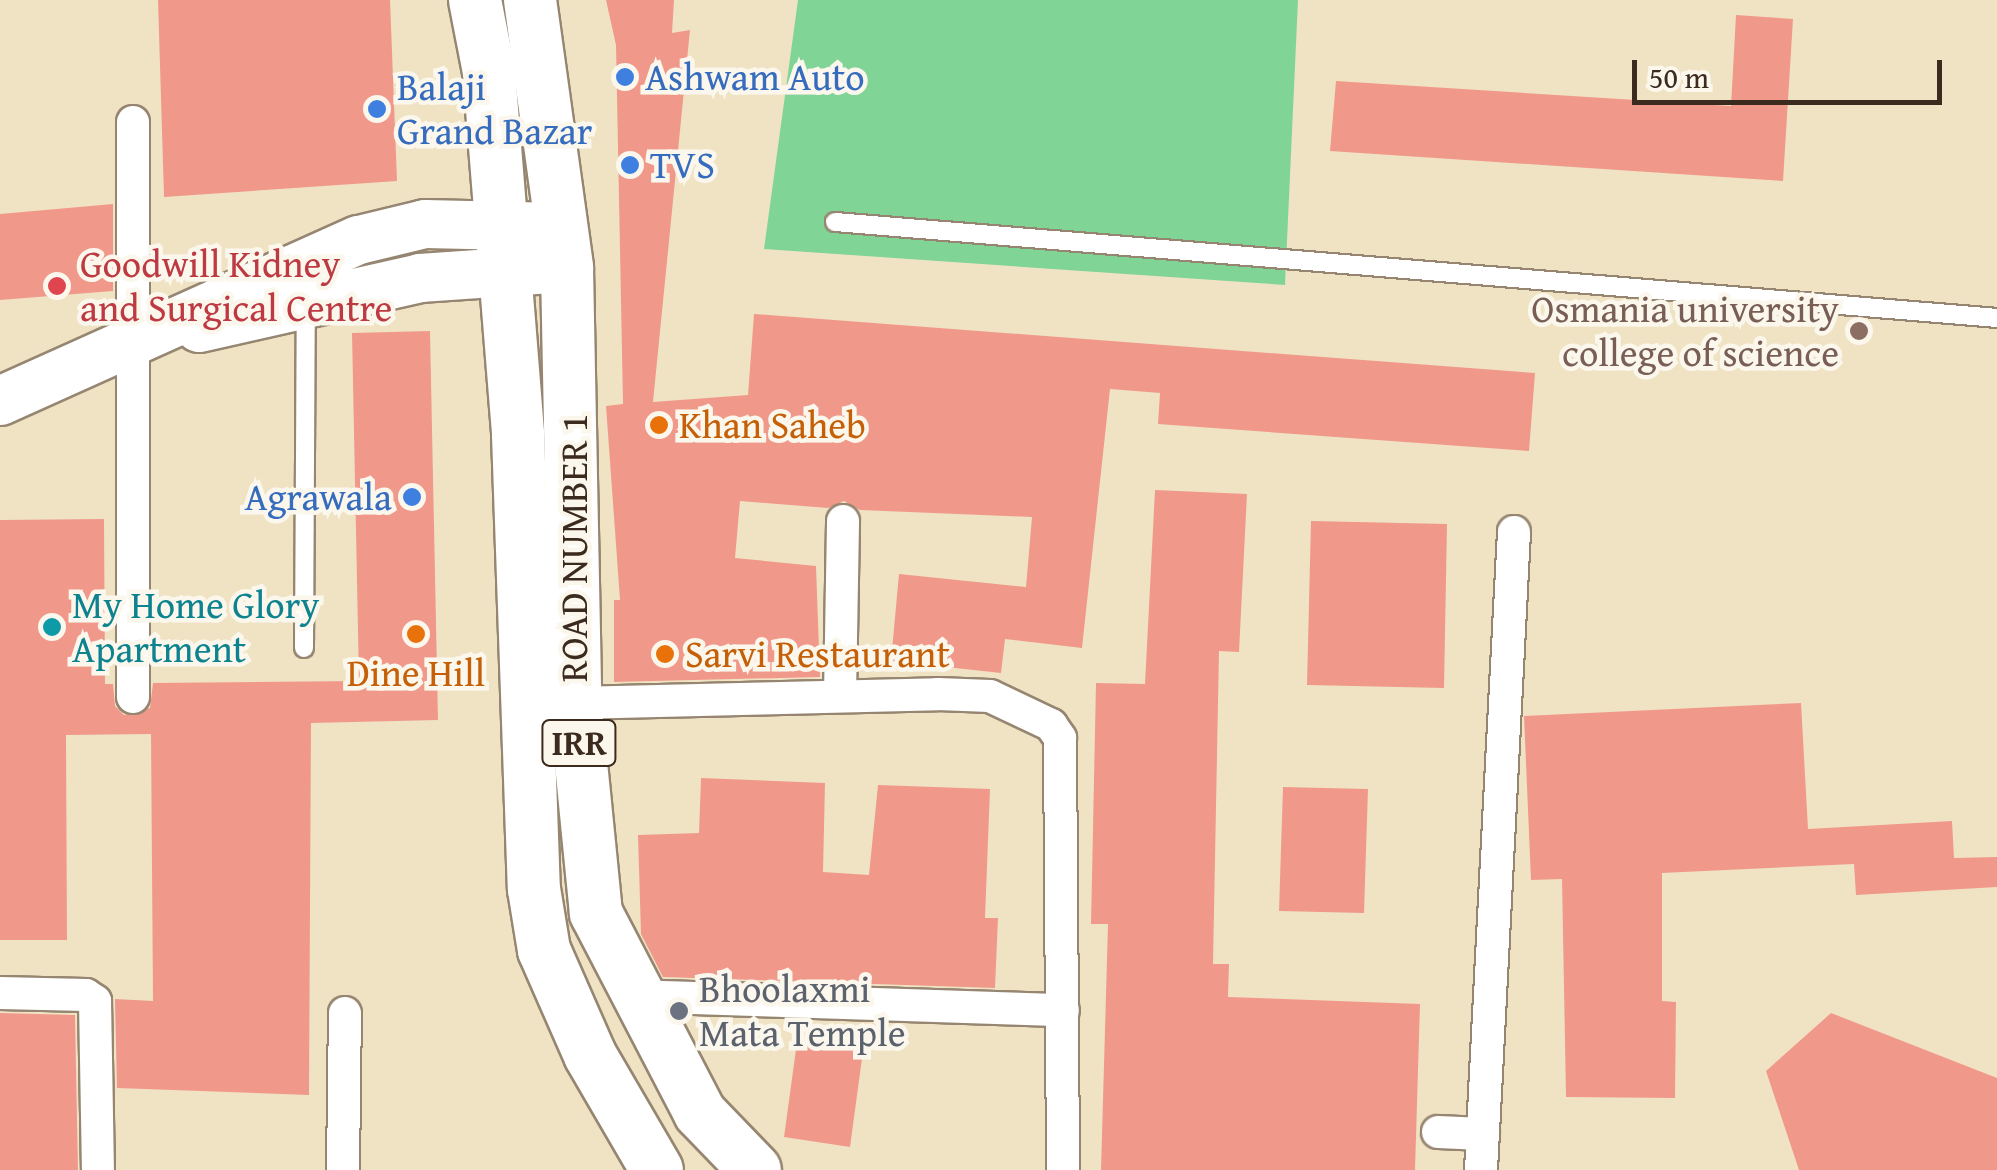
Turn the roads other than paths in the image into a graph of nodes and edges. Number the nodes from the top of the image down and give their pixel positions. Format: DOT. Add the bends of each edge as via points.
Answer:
graph roads {
  1 [pos="474,0"];
  2 [pos="530,0"];
  3 [pos="134,122"];
  4 [pos="835,222"];
  5 [pos="564,247"];
  6 [pos="502,249"];
  7 [pos="305,303"];
  8 [pos="1997,318"];
  9 [pos="147,337"];
  10 [pos="0,401"];
  11 [pos="843,521"];
  12 [pos="1514,532"];
  13 [pos="304,648"];
  14 [pos="840,695"];
  15 [pos="134,697"];
  16 [pos="574,703"];
  17 [pos="0,993"];
  18 [pos="634,996"];
  19 [pos="1063,1010"];
  20 [pos="345,1013"];
  21 [pos="1438,1132"];
  22 [pos="1483,1134"];
  23 [pos="98,1170"];
  24 [pos="343,1170"];
  25 [pos="657,1170"];
  26 [pos="756,1170"];
  27 [pos="1062,1170"];
  28 [pos="1481,1170"];
  1 -- 6 [label="main road, ROAD NUMBER 1 / IRR" via="488,72"];
  2 -- 5 [label="main road, ROAD NUMBER 1 / IRR"];
  3 -- 9 [label="street"];
  4 -- 8 [label="lane"];
  5 -- 6 [label="street"];
  5 -- 16 [label="main road, ROAD NUMBER 1 / IRR"];
  6 -- 7 [label="street" via="420,278"];
  6 -- 9 [label="street" via="425,224 359,240"];
  6 -- 25 [label="main road, ROAD NUMBER 1 / IRR" via="518,434 534,888 544,950 590,1054"];
  7 -- 9 [label="street" via="247,321"];
  7 -- 13 [label="lane"];
  9 -- 10 [label="street"];
  9 -- 15 [label="street"];
  11 -- 14 [label="street"];
  12 -- 22 [label="street"];
  14 -- 16 [label="street"];
  14 -- 19 [label="street" via="990,696 1051,724 1060,738"];
  16 -- 18 [label="main road, ROAD NUMBER 1 / IRR" via="596,913"];
  17 -- 23 [label="street" via="86,994 95,1001"];
  18 -- 19 [label="street"];
  18 -- 26 [label="main road, ROAD NUMBER 1 / IRR" via="700,1113"];
  19 -- 27 [label="street"];
  20 -- 24 [label="street"];
  21 -- 22 [label="street"];
  22 -- 28 [label="street"];
}
